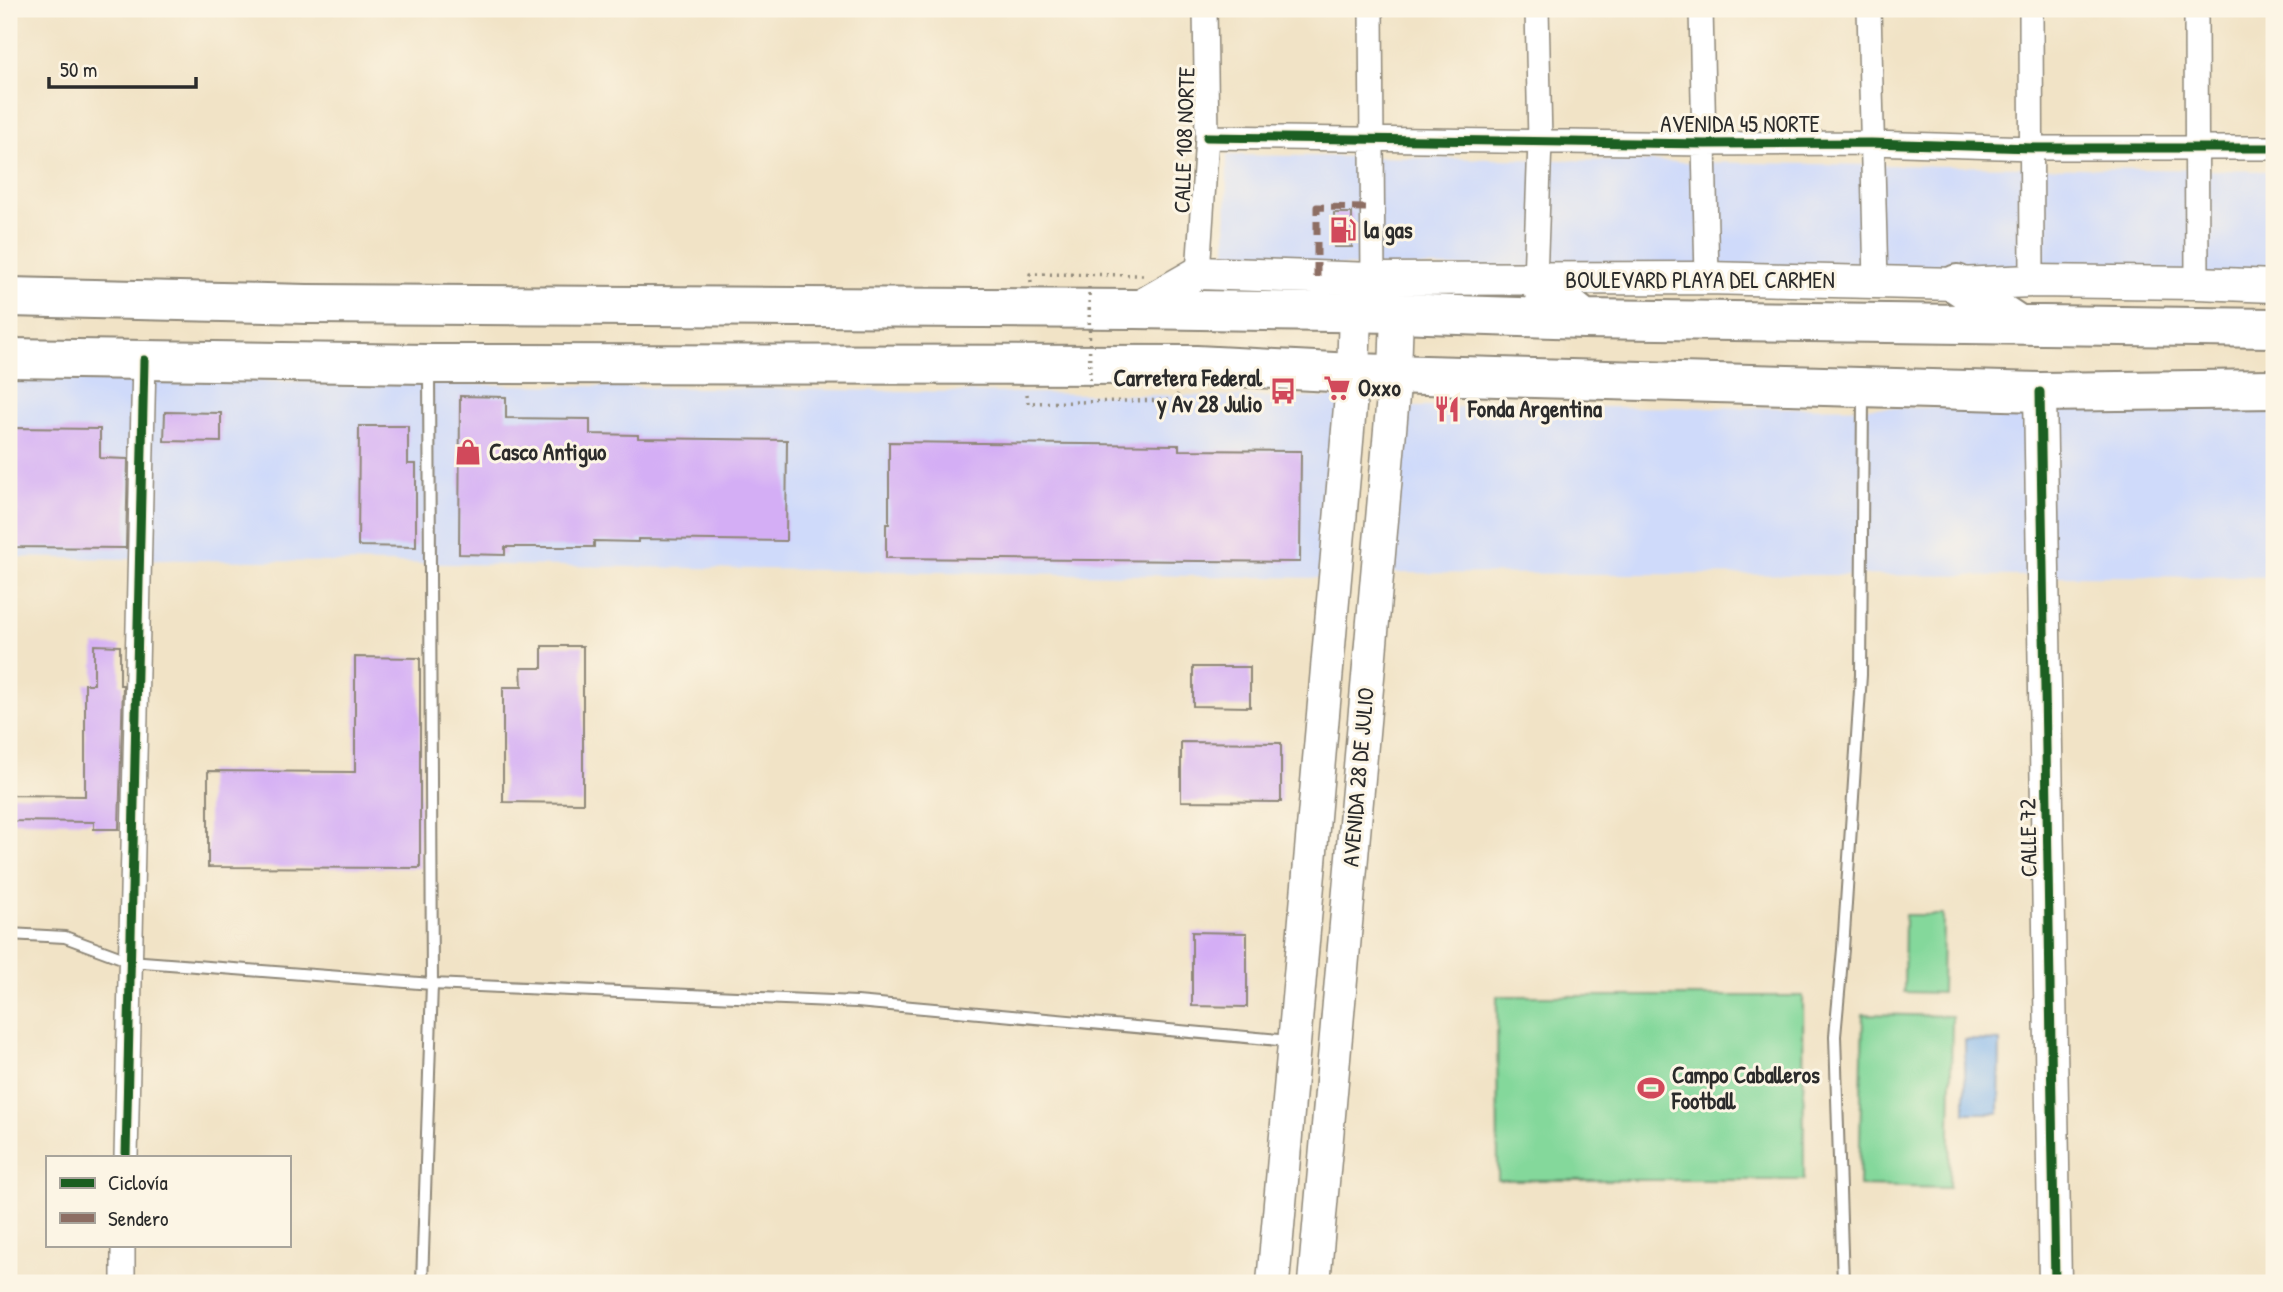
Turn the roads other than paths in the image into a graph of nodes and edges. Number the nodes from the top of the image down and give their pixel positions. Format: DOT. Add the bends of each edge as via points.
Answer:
graph roads {
  1 [pos="1205,9"];
  2 [pos="1371,9"];
  3 [pos="1537,9"];
  4 [pos="1701,9"];
  5 [pos="1869,9"];
  6 [pos="2031,9"];
  7 [pos="2196,9"];
  8 [pos="1207,137"];
  9 [pos="1372,139"];
  10 [pos="1540,141"];
  11 [pos="1871,143"];
  12 [pos="1705,144"];
  13 [pos="2032,148"];
  14 [pos="2274,148"];
  15 [pos="2197,150"];
  16 [pos="1198,273"];
  17 [pos="1707,278"];
  18 [pos="1373,279"];
  19 [pos="1535,280"];
  20 [pos="1876,281"];
  21 [pos="2032,281"];
  22 [pos="2197,283"];
  23 [pos="1957,284"];
  24 [pos="2274,286"];
  25 [pos="9,297"];
  26 [pos="523,305"];
  27 [pos="1135,309"];
  28 [pos="1355,313"];
  29 [pos="1397,313"];
  30 [pos="1584,319"];
  31 [pos="2016,323"];
  32 [pos="2274,328"];
  33 [pos="9,358"];
  34 [pos="144,360"];
  35 [pos="429,364"];
  36 [pos="519,364"];
  37 [pos="1353,373"];
  38 [pos="1395,374"];
  39 [pos="1863,387"];
  40 [pos="2274,389"];
  41 [pos="2040,392"];
  42 [pos="9,934"];
  43 [pos="130,961"];
  44 [pos="432,984"];
  45 [pos="1295,1041"];
  46 [pos="125,1156"];
  47 [pos="1280,1196"];
  48 [pos="1322,1199"];
  49 [pos="124,1246"];
  50 [pos="123,1283"];
  51 [pos="422,1283"];
  52 [pos="1273,1283"];
  53 [pos="1314,1283"];
  54 [pos="1843,1283"];
  55 [pos="2055,1283"];
  1 -- 8 [label="street, CALLE 108 NORTE"];
  2 -- 9 [label="street"];
  3 -- 10 [label="street"];
  4 -- 12 [label="street"];
  5 -- 11 [label="street"];
  6 -- 13 [label="street"];
  7 -- 15 [label="street"];
  8 -- 9 [label="street, AVENIDA 45 NORTE"];
  8 -- 16 [label="street, CALLE 108 NORTE"];
  9 -- 10 [label="street, AVENIDA 45 NORTE"];
  9 -- 18 [label="street"];
  10 -- 12 [label="street, AVENIDA 45 NORTE"];
  10 -- 19 [label="street"];
  11 -- 12 [label="street, AVENIDA 45 NORTE"];
  11 -- 13 [label="street, AVENIDA 45 NORTE"];
  11 -- 20 [label="street"];
  12 -- 17 [label="street"];
  13 -- 15 [label="street, AVENIDA 45 NORTE"];
  13 -- 21 [label="street"];
  14 -- 15 [label="street, AVENIDA 45 NORTE"];
  15 -- 22 [label="street"];
  16 -- 18 [label="main road, BOULEVARD PLAYA DEL CARMEN"];
  16 -- 27 [label="main road"];
  17 -- 19 [label="main road, BOULEVARD PLAYA DEL CARMEN"];
  17 -- 20 [label="main road, BOULEVARD PLAYA DEL CARMEN"];
  18 -- 19 [label="main road, BOULEVARD PLAYA DEL CARMEN"];
  18 -- 28 [label="street"];
  18 -- 29 [label="street"];
  19 -- 30 [label="highway"];
  20 -- 23 [label="main road, BOULEVARD PLAYA DEL CARMEN"];
  21 -- 22 [label="main road, BOULEVARD PLAYA DEL CARMEN"];
  21 -- 23 [label="main road, BOULEVARD PLAYA DEL CARMEN"];
  22 -- 24 [label="main road, BOULEVARD PLAYA DEL CARMEN"];
  23 -- 31 [label="highway"];
  25 -- 26 [label="highway"];
  26 -- 27 [label="highway"];
  26 -- 36 [label="highway" via="535,329 534,342"];
  27 -- 28 [label="highway"];
  28 -- 29 [label="highway"];
  28 -- 37 [label="main road, AVENIDA 28 DE JULIO"];
  29 -- 30 [label="highway"];
  29 -- 38 [label="main road, AVENIDA 28 DE JULIO"];
  30 -- 31 [label="highway"];
  31 -- 32 [label="highway"];
  33 -- 34 [label="highway"];
  34 -- 35 [label="highway"];
  34 -- 43 [label="street"];
  35 -- 36 [label="highway"];
  35 -- 44 [label="lane"];
  36 -- 37 [label="highway" via="1196,365"];
  37 -- 38 [label="highway"];
  37 -- 45 [label="main road, AVENIDA 28 DE JULIO"];
  38 -- 39 [label="highway"];
  38 -- 48 [label="main road, AVENIDA 28 DE JULIO"];
  39 -- 41 [label="highway"];
  39 -- 54 [label="lane" via="1861,675 1835,1036"];
  40 -- 41 [label="highway"];
  41 -- 55 [label="main road, CALLE 72"];
  42 -- 43 [label="lane" via="65,937"];
  43 -- 44 [label="lane"];
  43 -- 46 [label="street"];
  44 -- 45 [label="lane" via="857,1002"];
  44 -- 51 [label="lane"];
  45 -- 47 [label="main road, AVENIDA 28 DE JULIO"];
  47 -- 48 [label="main road" via="1287,1189 1303,1186"];
  47 -- 52 [label="main road, AVENIDA 28 DE JULIO"];
  48 -- 53 [label="main road, AVENIDA 28 DE JULIO"];
  49 -- 50 [label="street"];
}
